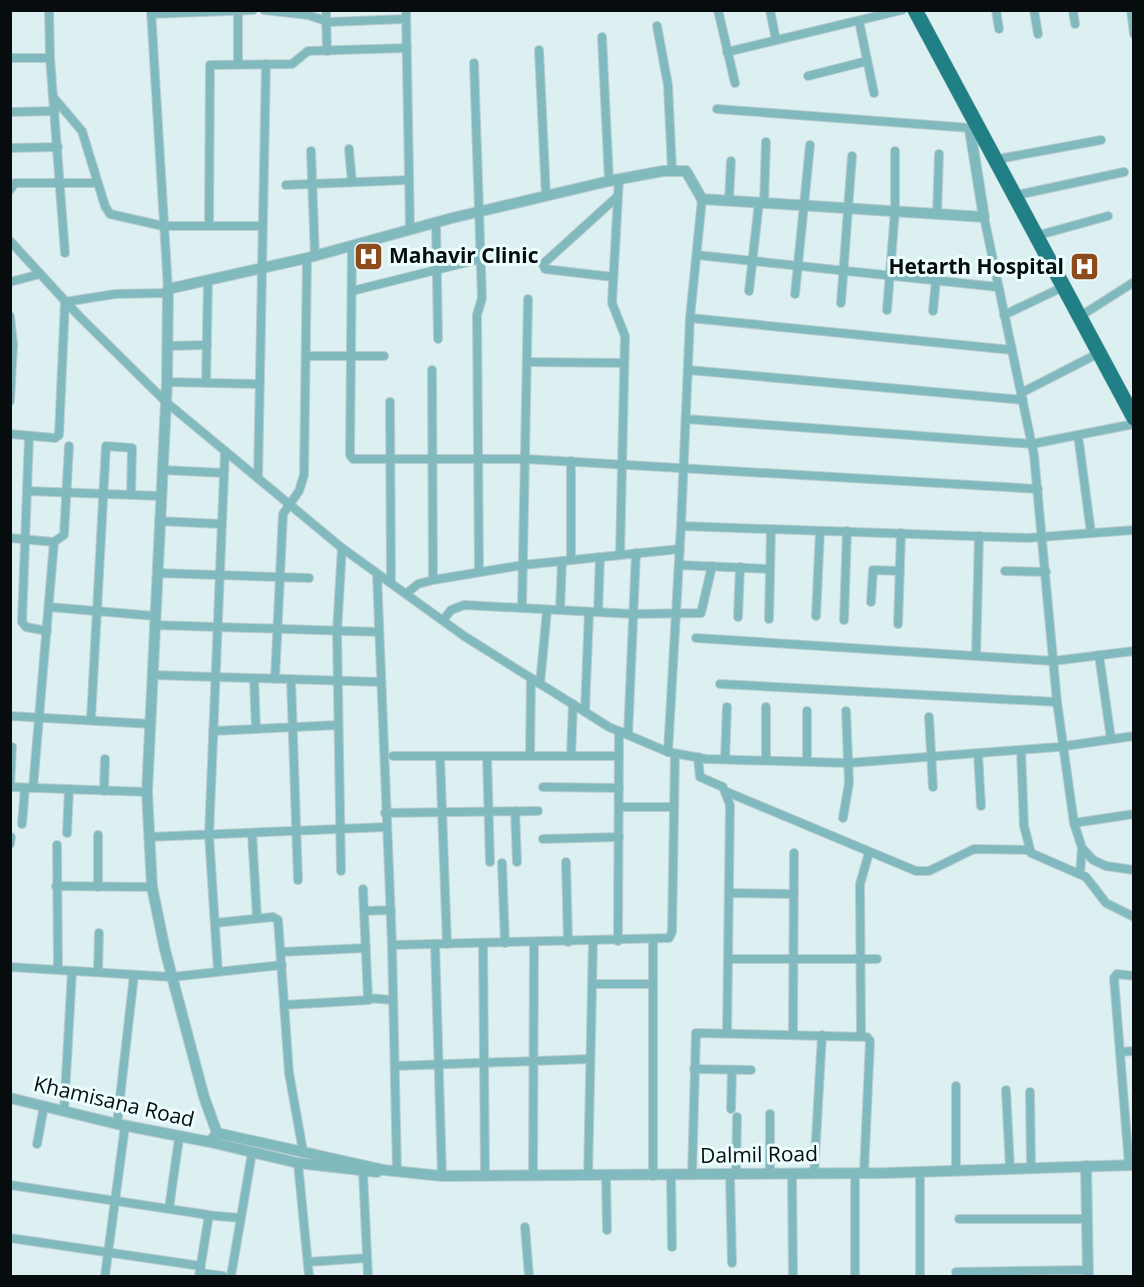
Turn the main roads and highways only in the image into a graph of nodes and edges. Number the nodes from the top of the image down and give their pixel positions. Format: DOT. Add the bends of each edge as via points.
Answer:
graph roads {
  1 [pos="915,10"];
  2 [pos="925,10"];
  3 [pos="1082,315"];
  4 [pos="1134,405"];
  5 [pos="1134,418"];
  1 -- 3 [label="highway" via="974,128"];
  2 -- 3 [label="highway"];
  3 -- 4 [label="highway"];
  3 -- 5 [label="highway"];
}
